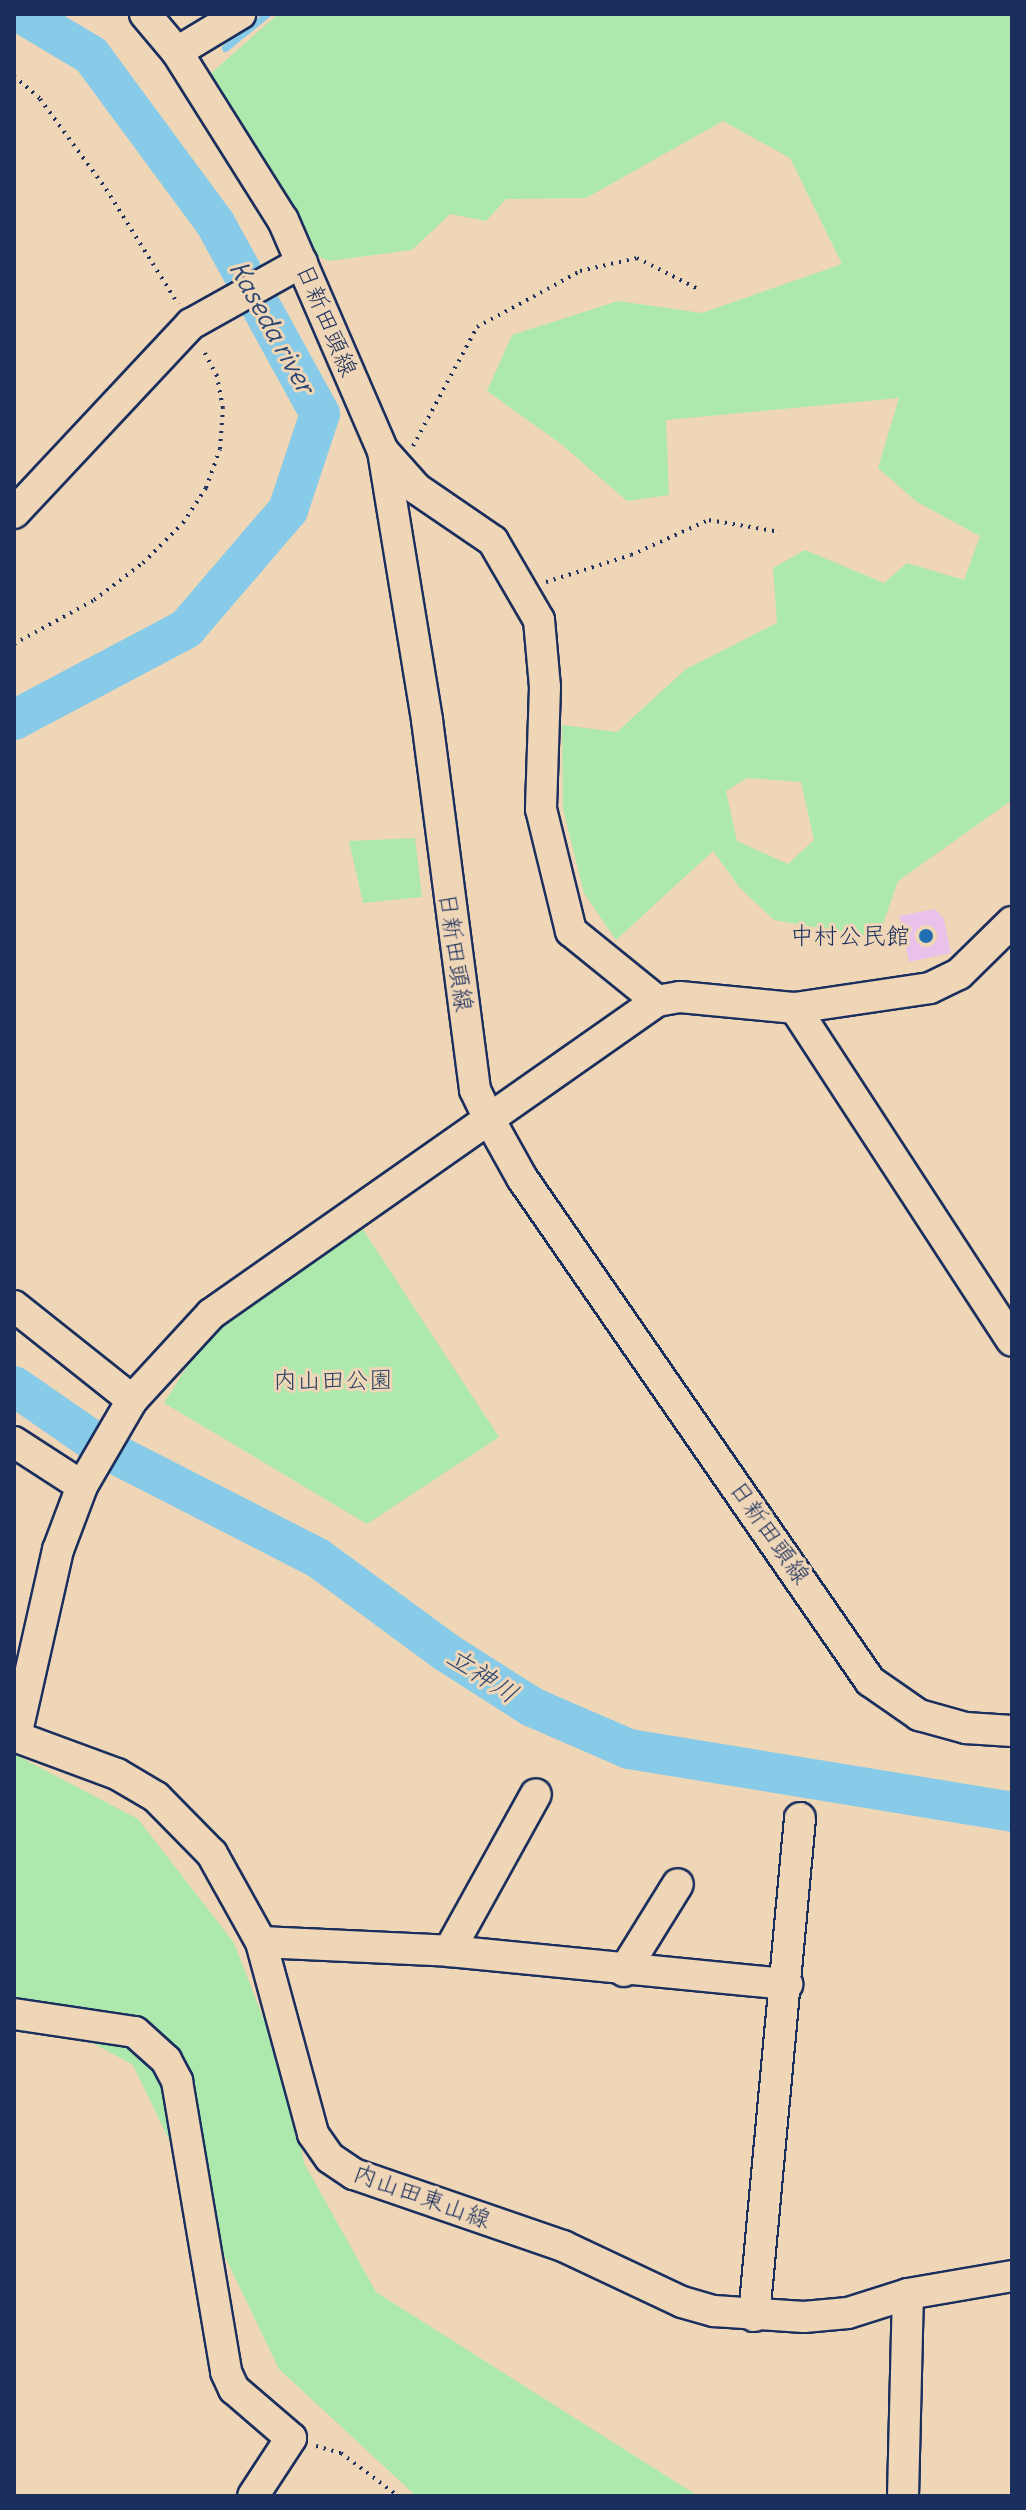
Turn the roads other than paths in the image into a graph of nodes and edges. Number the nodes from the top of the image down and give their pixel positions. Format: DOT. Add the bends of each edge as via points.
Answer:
graph roads {
  1 [pos="145,14"];
  2 [pos="240,14"];
  3 [pos="177,52"];
  4 [pos="296,264"];
  5 [pos="391,462"];
  6 [pos="14,513"];
  7 [pos="1012,922"];
  8 [pos="657,1001"];
  9 [pos="795,1008"];
  10 [pos="488,1117"];
  11 [pos="14,1306"];
  12 [pos="1012,1341"];
  13 [pos="126,1409"];
  14 [pos="14,1442"];
  15 [pos="84,1481"];
  16 [pos="1012,1731"];
  17 [pos="15,1736"];
  18 [pos="536,1794"];
  19 [pos="800,1818"];
  20 [pos="678,1884"];
  21 [pos="261,1942"];
  22 [pos="449,1951"];
  23 [pos="624,1971"];
  24 [pos="787,1984"];
  25 [pos="14,2014"];
  26 [pos="1012,2276"];
  27 [pos="908,2294"];
  28 [pos="754,2316"];
  29 [pos="253,2496"];
  30 [pos="903,2496"];
  1 -- 3 [label="street, 日新田頭線"];
  2 -- 3 [label="street"];
  3 -- 4 [label="street, 日新田頭線" via="231,133"];
  4 -- 5 [label="street, 日新田頭線"];
  4 -- 6 [label="street" via="194,322"];
  5 -- 8 [label="street" via="493,541 539,620 545,659 541,809 571,931"];
  5 -- 10 [label="street, 日新田頭線" via="475,1090"];
  7 -- 9 [label="street" via="959,974 930,988"];
  8 -- 9 [label="street" via="680,997"];
  8 -- 10 [label="street"];
  9 -- 12 [label="street"];
  10 -- 13 [label="street" via="211,1314"];
  10 -- 16 [label="street, 日新田頭線" via="522,1178 870,1681 919,1715 966,1728"];
  11 -- 13 [label="street"];
  13 -- 15 [label="street"];
  14 -- 15 [label="street"];
  15 -- 17 [label="street" via="58,1550"];
  17 -- 21 [label="street, 内山田東山線" via="117,1774 187,1822 235,1890"];
  18 -- 22 [label="street"];
  19 -- 24 [label="street"];
  20 -- 23 [label="street"];
  21 -- 22 [label="street"];
  21 -- 28 [label="street, 内山田東山線" via="313,2134 330,2158 354,2174 563,2246 682,2302"];
  22 -- 23 [label="street"];
  23 -- 24 [label="street"];
  24 -- 28 [label="street"];
  25 -- 29 [label="street" via="135,2032 166,2060 183,2109 226,2372 234,2389 291,2438"];
  26 -- 27 [label="street, 内山田東山線"];
  27 -- 28 [label="street, 内山田東山線" via="848,2313"];
  27 -- 30 [label="street"];
}
